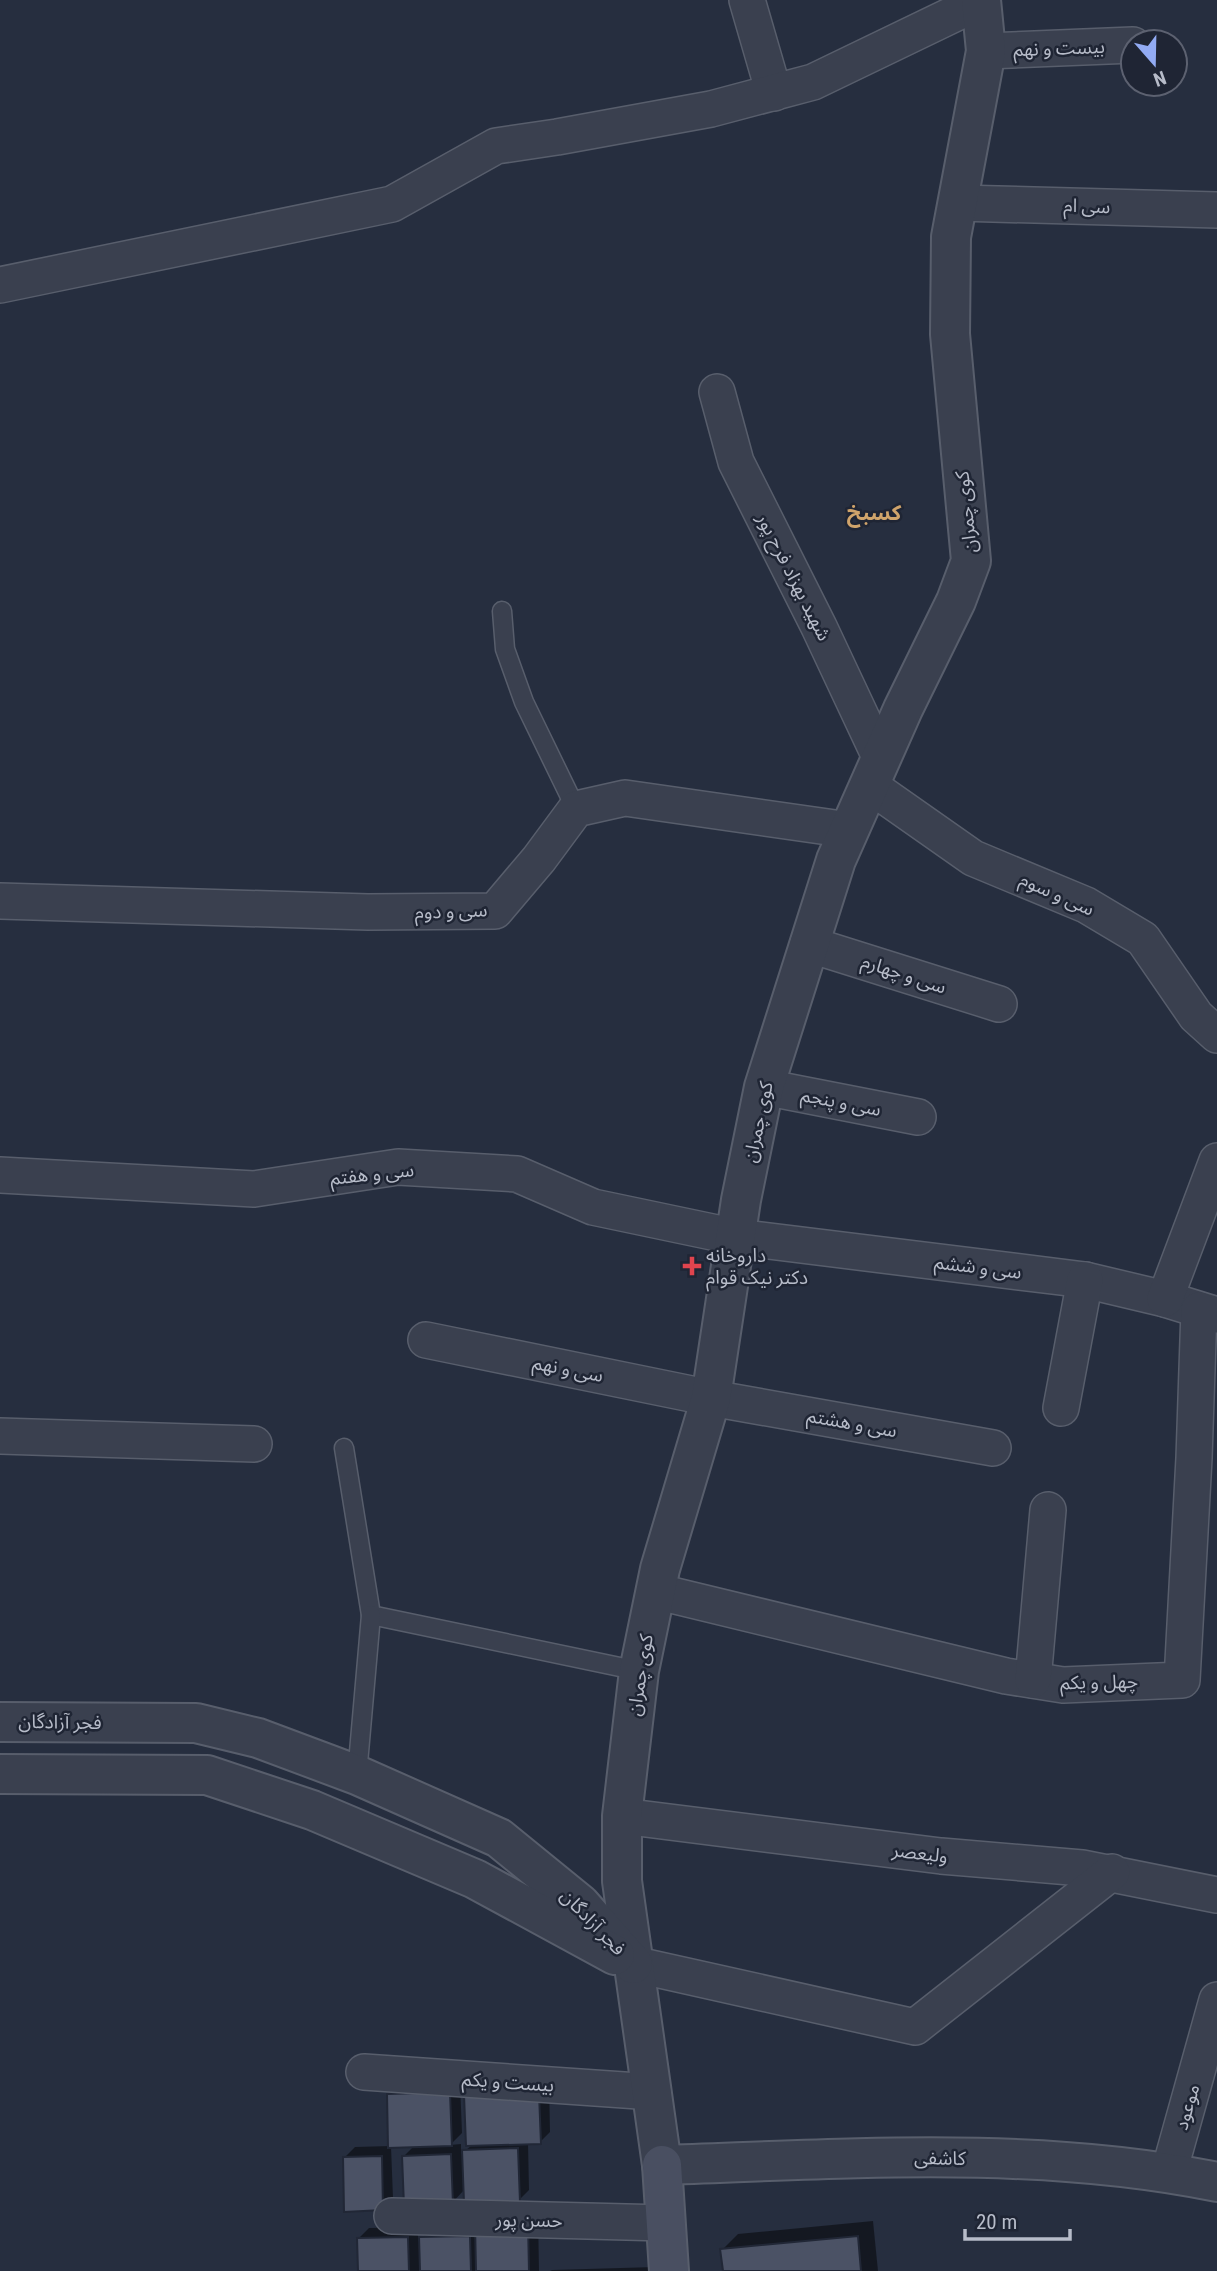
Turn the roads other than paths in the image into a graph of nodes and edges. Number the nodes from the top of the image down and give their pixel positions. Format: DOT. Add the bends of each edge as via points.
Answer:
graph roads {
  1 [pos="747,0"];
  2 [pos="981,1"];
  3 [pos="1119,46"];
  4 [pos="986,51"];
  5 [pos="774,93"];
  6 [pos="958,203"];
  7 [pos="1217,210"];
  8 [pos="0,285"];
  9 [pos="716,392"];
  10 [pos="502,611"];
  11 [pos="875,772"];
  12 [pos="576,809"];
  13 [pos="849,830"];
  14 [pos="0,901"];
  15 [pos="808,944"];
  16 [pos="999,1004"];
  17 [pos="1217,1035"];
  18 [pos="764,1087"];
  19 [pos="918,1117"];
  20 [pos="1217,1161"];
  21 [pos="0,1175"];
  22 [pos="736,1237"];
  23 [pos="1085,1280"];
  24 [pos="1165,1299"];
  25 [pos="1208,1312"];
  26 [pos="426,1340"];
  27 [pos="711,1398"];
  28 [pos="1061,1408"];
  29 [pos="0,1436"];
  30 [pos="254,1444"];
  31 [pos="344,1448"];
  32 [pos="993,1448"];
  33 [pos="1048,1510"];
  34 [pos="655,1591"];
  35 [pos="372,1615"];
  36 [pos="639,1671"];
  37 [pos="1033,1679"];
  38 [pos="0,1722"];
  39 [pos="0,1774"];
  40 [pos="357,1775"];
  41 [pos="622,1816"];
  42 [pos="499,1838"];
  43 [pos="1112,1872"];
  44 [pos="475,1879"];
  45 [pos="1217,1895"];
  46 [pos="633,1964"];
  47 [pos="1217,2000"];
  48 [pos="364,2072"];
  49 [pos="653,2092"];
  50 [pos="662,2165"];
  51 [pos="1168,2172"];
  52 [pos="1217,2182"];
  53 [pos="392,2216"];
  54 [pos="666,2223"];
  55 [pos="670,2271"];
  1 -- 5 [label="street"];
  2 -- 4 [label="street, کوی چمران"];
  2 -- 5 [label="street" via="813,82"];
  3 -- 4 [label="street, بیست و نهم"];
  4 -- 6 [label="street, کوی چمران"];
  5 -- 8 [label="street" via="711,109 496,146 392,204"];
  6 -- 7 [label="street, سی ام"];
  6 -- 11 [label="street, کوی چمران" via="951,237 950,334 971,561"];
  9 -- 11 [label="street, شهید بهزاد فرح پور" via="736,462 820,627"];
  10 -- 12 [label="lane" via="505,649 524,702"];
  11 -- 13 [label="street, کوی چمران"];
  11 -- 17 [label="street, سی و سوم" via="973,858 1086,905 1143,939 1196,1016"];
  12 -- 13 [label="street" via="625,798"];
  12 -- 14 [label="street, سی و دوم" via="495,911 368,912"];
  13 -- 15 [label="street, کوی چمران"];
  15 -- 16 [label="street, سی و چهارم"];
  15 -- 18 [label="street, کوی چمران"];
  18 -- 19 [label="street, سی و پنجم"];
  18 -- 22 [label="street, کوی چمران"];
  20 -- 24 [label="street"];
  21 -- 22 [label="street, سی و هفتم" via="254,1189 398,1167 517,1174 593,1207"];
  22 -- 23 [label="street, سی و ششم"];
  22 -- 27 [label="street, کوی چمران"];
  23 -- 24 [label="street, سی و ششم"];
  23 -- 28 [label="street"];
  24 -- 25 [label="street, سی و ششم"];
  25 -- 37 [label="street, چهل و یکم" via="1194,1458 1182,1680 1063,1685"];
  26 -- 27 [label="street, سی و نهم"];
  27 -- 32 [label="street, سی و هشتم"];
  27 -- 34 [label="street, کوی چمران"];
  29 -- 30 [label="street"];
  31 -- 35 [label="lane"];
  33 -- 37 [label="street"];
  34 -- 36 [label="street, کوی چمران"];
  34 -- 37 [label="street, چهل و یکم"];
  35 -- 36 [label="lane"];
  35 -- 40 [label="lane"];
  36 -- 41 [label="street, کوی چمران"];
  38 -- 40 [label="street, فجر آزادگان" via="196,1723 258,1738"];
  39 -- 44 [label="street, فجر آزادگان" via="207,1775 312,1810"];
  40 -- 42 [label="street, فجر آزادگان"];
  41 -- 43 [label="street, ولیعصر" via="941,1856"];
  41 -- 46 [label="street, کوی چمران" via="622,1881"];
  42 -- 44 [label="street"];
  42 -- 46 [label="street, فجر آزادگان" via="580,1904"];
  43 -- 45 [label="street, ولیعصر"];
  43 -- 46 [label="street" via="915,2026"];
  44 -- 46 [label="street, فجر آزادگان"];
  46 -- 49 [label="street, کوی چمران"];
  47 -- 51 [label="street, موعود"];
  48 -- 49 [label="street, بیست و یکم"];
  49 -- 50 [label="street, کوی چمران"];
  50 -- 51 [label="street, کاشفی" via="928,2157 1079,2162"];
  50 -- 54 [label="main road, کوی چمران"];
  51 -- 52 [label="street, کاشفی"];
  53 -- 54 [label="street, حسن پور"];
  54 -- 55 [label="main road, کوی چمران"];
}
